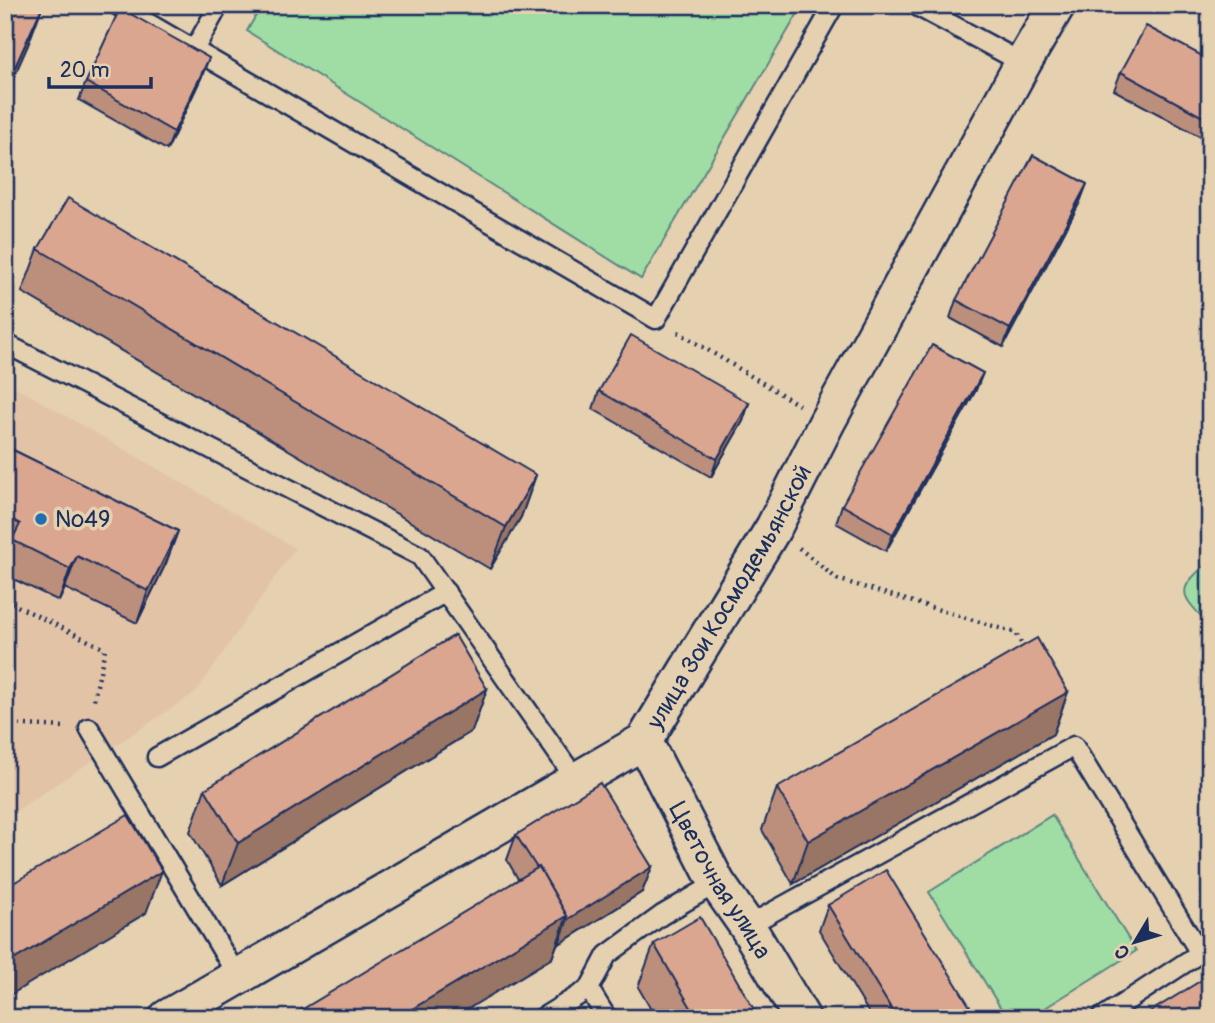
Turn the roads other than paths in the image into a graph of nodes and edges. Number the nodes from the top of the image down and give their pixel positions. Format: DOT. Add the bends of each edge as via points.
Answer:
graph roads {
  1 [pos="117,5"];
  2 [pos="219,5"];
  3 [pos="834,5"];
  4 [pos="915,5"];
  5 [pos="1057,5"];
  6 [pos="194,50"];
  7 [pos="1023,63"];
  8 [pos="10,346"];
  9 [pos="446,592"];
  10 [pos="89,728"];
  11 [pos="644,741"];
  12 [pos="157,757"];
  13 [pos="577,781"];
  14 [pos="717,883"];
  15 [pos="747,926"];
  16 [pos="239,977"];
  17 [pos="589,989"];
  18 [pos="167,1018"];
  19 [pos="542,1018"];
  20 [pos="607,1018"];
  21 [pos="802,1018"];
  22 [pos="1101,1018"];
  1 -- 6 [label="lane"];
  2 -- 6 [label="lane"];
  3 -- 6 [label="lane" via="656,319"];
  4 -- 7 [label="lane"];
  5 -- 7 [label="street, улица Зои Космодемьянской"];
  7 -- 11 [label="street, улица Зои Космодемьянской" via="774,527"];
  8 -- 9 [label="lane" via="420,556"];
  9 -- 12 [label="lane"];
  9 -- 13 [label="lane"];
  10 -- 16 [label="lane"];
  11 -- 13 [label="street, улица Зои Космодемьянской"];
  11 -- 14 [label="street, Цветочная улица"];
  13 -- 16 [label="street, улица Зои Космодемьянской"];
  14 -- 15 [label="street, Цветочная улица"];
  14 -- 17 [label="lane" via="607,955"];
  15 -- 21 [label="street, Цветочная улица"];
  15 -- 22 [label="lane" via="1074,746 1200,953"];
  16 -- 18 [label="street, улица Зои Космодемьянской"];
  17 -- 19 [label="lane"];
  17 -- 20 [label="lane"];
}
